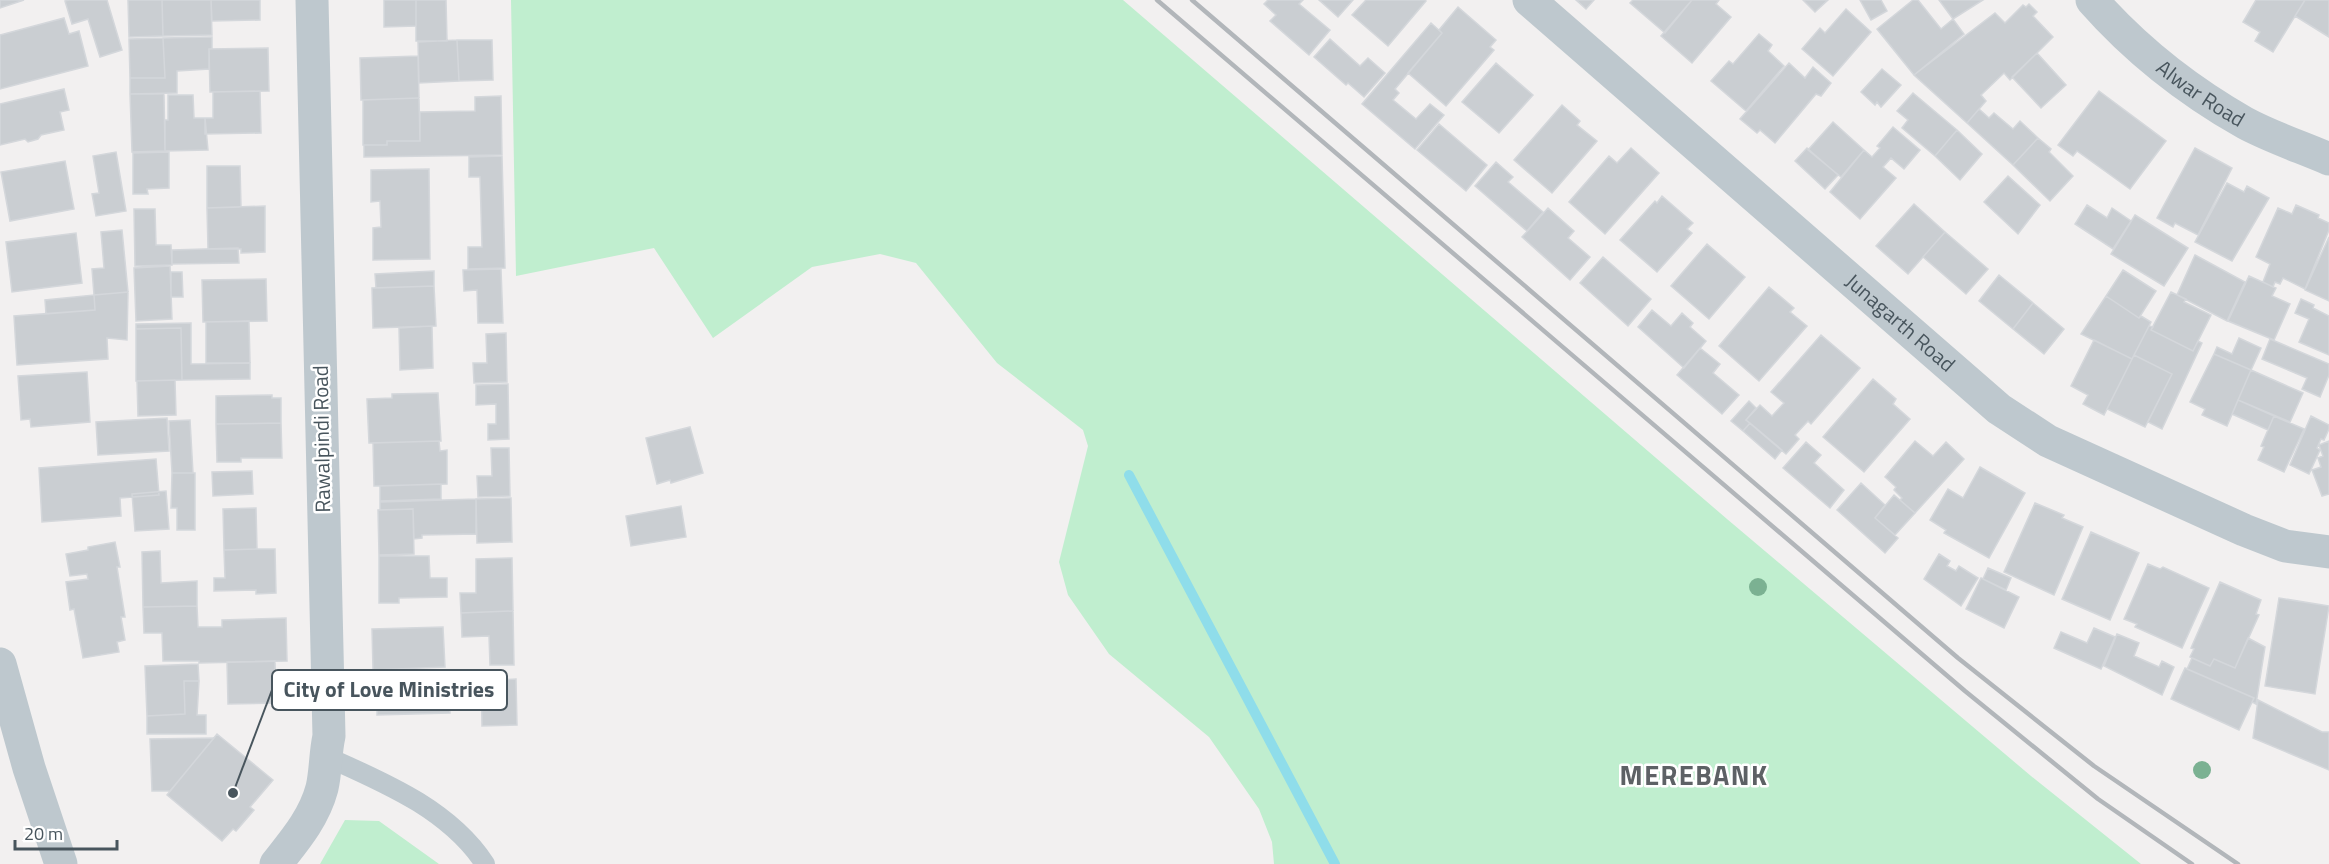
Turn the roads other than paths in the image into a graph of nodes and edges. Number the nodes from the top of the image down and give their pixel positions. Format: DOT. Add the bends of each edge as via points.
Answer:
graph roads {
  1 [pos="312,0"];
  2 [pos="1529,0"];
  3 [pos="2092,0"];
  4 [pos="2329,159"];
  5 [pos="2329,552"];
  6 [pos="0,664"];
  7 [pos="325,756"];
  8 [pos="62,864"];
  9 [pos="276,864"];
  10 [pos="485,864"];
  1 -- 7 [label="street, Rawalpindi Road" via="329,736"];
  2 -- 5 [label="street, Junagarth Road" via="1999,409 2048,441 2244,530 2285,546"];
  3 -- 4 [label="street, Alwar Road" via="2168,73 2247,124"];
  6 -- 8 [label="street" via="29,768"];
  7 -- 9 [label="street, Rawalpindi Road" via="324,779 315,809"];
  7 -- 10 [label="lane" via="377,779 443,818 474,847"];
}
